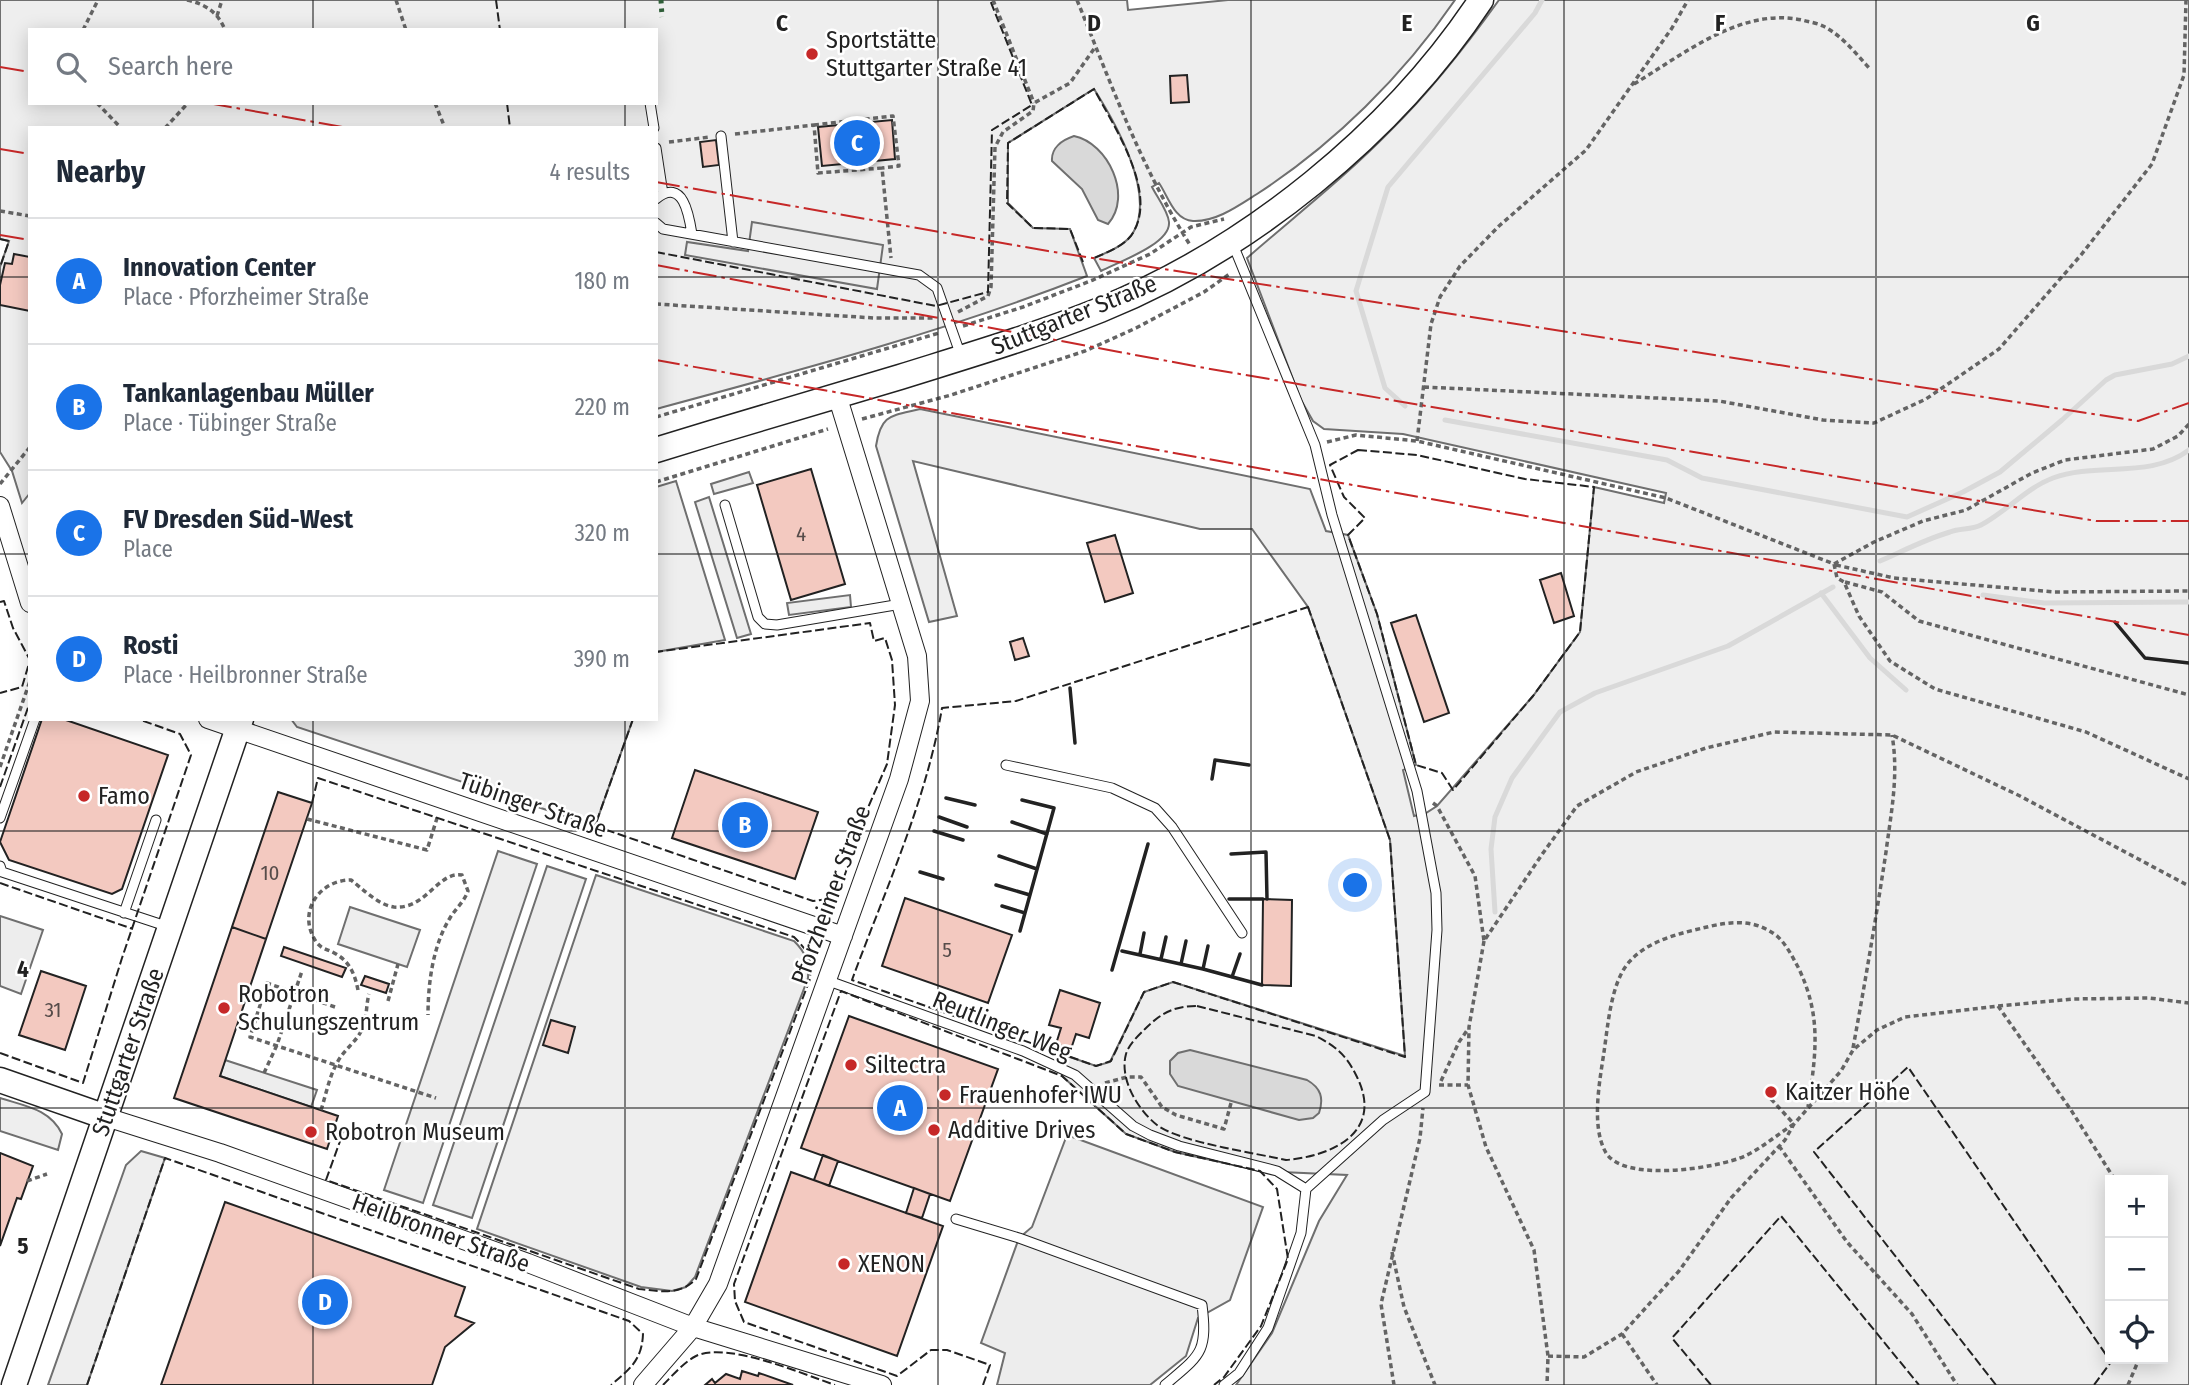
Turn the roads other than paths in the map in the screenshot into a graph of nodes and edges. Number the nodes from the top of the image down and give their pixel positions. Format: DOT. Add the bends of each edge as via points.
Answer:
graph roads {
  1 [pos="1481,0"];
  2 [pos="650,105"];
  3 [pos="653,126"];
  4 [pos="721,136"];
  5 [pos="659,197"];
  6 [pos="658,225"];
  7 [pos="1229,230"];
  8 [pos="692,234"];
  9 [pos="733,242"];
  10 [pos="961,358"];
  11 [pos="837,395"];
  12 [pos="658,449"];
  13 [pos="725,505"];
  14 [pos="0,506"];
  15 [pos="28,597"];
  16 [pos="901,604"];
  17 [pos="33,721"];
  18 [pos="218,721"];
  19 [pos="239,725"];
  20 [pos="1006,765"];
  21 [pos="0,818"];
  22 [pos="156,820"];
  23 [pos="0,866"];
  24 [pos="124,913"];
  25 [pos="170,928"];
  26 [pos="1242,933"];
  27 [pos="843,936"];
  28 [pos="826,980"];
  29 [pos="0,1080"];
  30 [pos="106,1117"];
  31 [pos="1306,1189"];
  32 [pos="956,1219"];
  33 [pos="693,1327"];
  34 [pos="14,1385"];
  35 [pos="643,1385"];
  36 [pos="882,1385"];
  37 [pos="1165,1385"];
  38 [pos="1224,1385"];
  1 -- 7 [label="main road, Stuttgarter Straße" via="1456,38 1407,94 1349,150 1308,185"];
  2 -- 3 [label="lane"];
  4 -- 9 [label="lane"];
  5 -- 8 [label="lane" via="674,194 683,199"];
  6 -- 8 [label="lane"];
  7 -- 10 [label="main road, Stuttgarter Straße" via="1200,260 1102,309"];
  7 -- 31 [label="lane" via="1315,445 1417,791 1436,892 1425,1092 1383,1120"];
  8 -- 9 [label="lane"];
  9 -- 10 [label="lane" via="919,275 937,288"];
  10 -- 11 [label="main road, Stuttgarter Straße"];
  11 -- 12 [label="main road, Stuttgarter Straße"];
  11 -- 16 [label="street, Pforzheimer Straße"];
  13 -- 16 [label="lane" via="758,617 765,624"];
  14 -- 15 [label="street"];
  16 -- 27 [label="street, Pforzheimer Straße" via="917,656 920,701 899,779"];
  17 -- 21 [label="lane"];
  18 -- 19 [label="street, Tübinger Straße"];
  19 -- 25 [label="main road, Stuttgarter Straße"];
  19 -- 27 [label="street, Tübinger Straße" via="443,800"];
  20 -- 26 [label="lane" via="1112,788 1155,808"];
  22 -- 24 [label="lane"];
  23 -- 24 [label="lane" via="2,872"];
  24 -- 25 [label="lane"];
  25 -- 30 [label="main road, Stuttgarter Straße"];
  27 -- 28 [label="street, Pforzheimer Straße"];
  28 -- 31 [label="lane, Reutlinger Weg" via="1023,1051 1075,1075 1133,1126 1150,1135 1277,1171"];
  28 -- 33 [label="street, Pforzheimer Straße" via="718,1284"];
  29 -- 30 [label="main road, Heilbronner Straße"];
  30 -- 33 [label="street, Heilbronner Straße" via="528,1263"];
  30 -- 34 [label="main road, Stuttgarter Straße"];
  31 -- 38 [label="lane" via="1301,1233 1268,1328 1239,1373"];
  32 -- 37 [label="lane" via="1202,1305 1205,1332 1197,1358"];
  33 -- 35 [label="street, Pforzheimer Straße"];
  33 -- 36 [label="street, Heilbronner Straße"];
}
